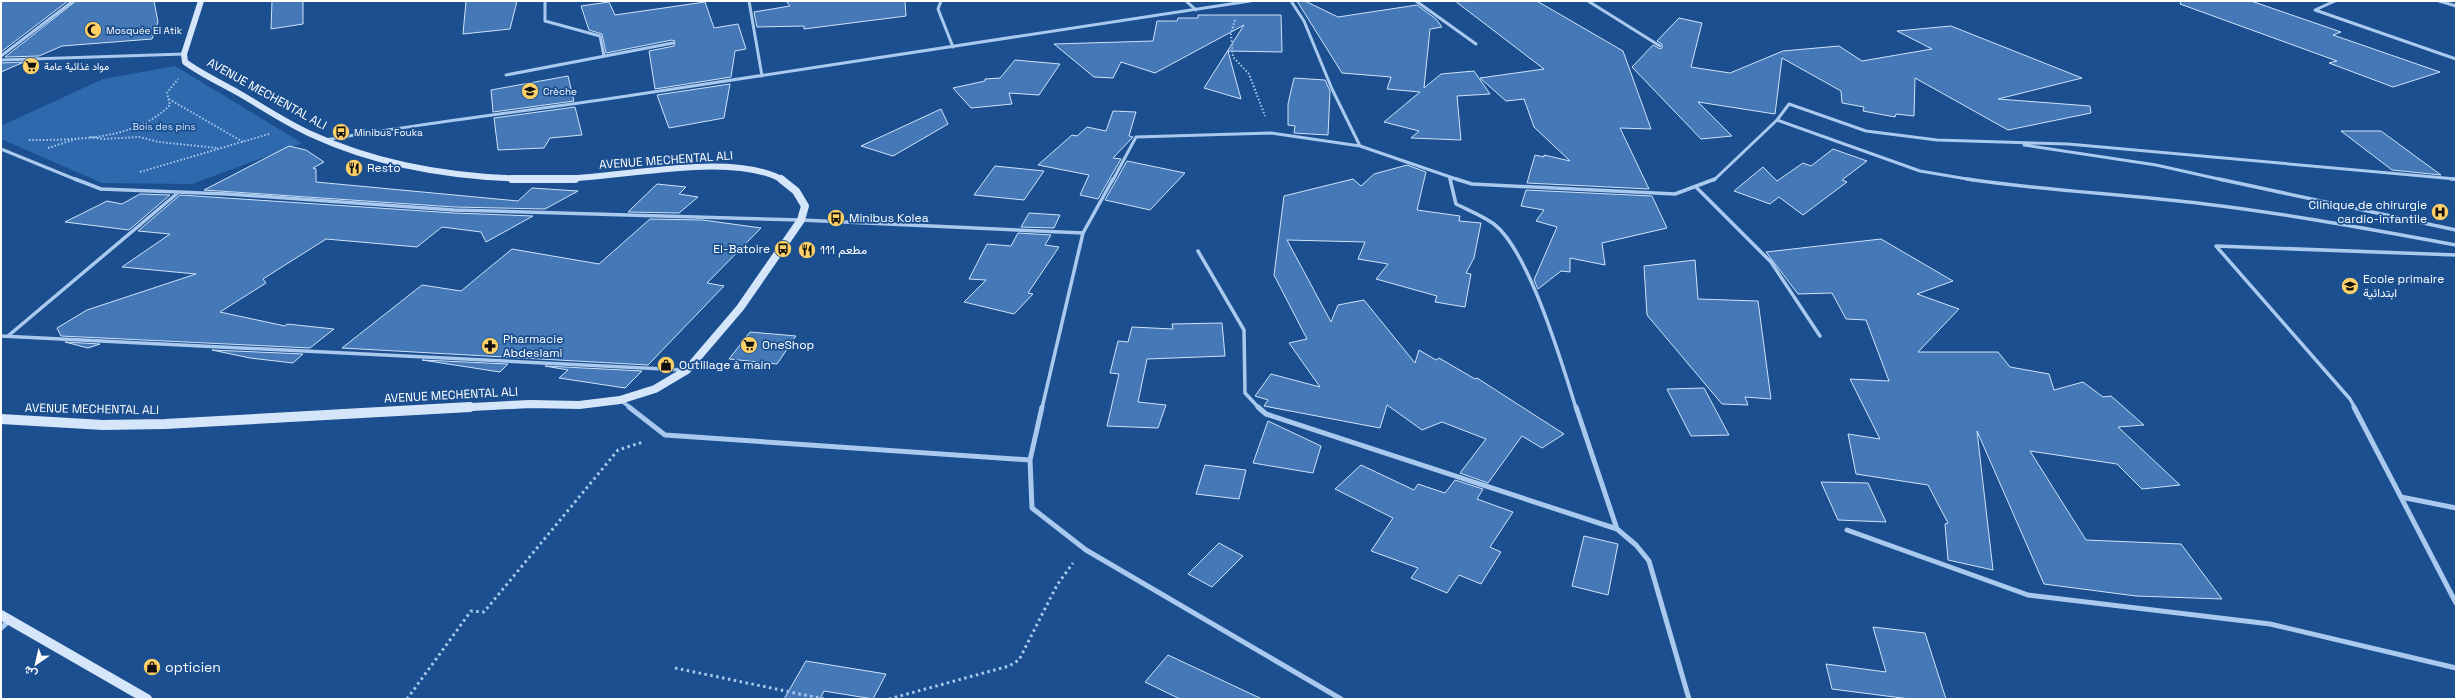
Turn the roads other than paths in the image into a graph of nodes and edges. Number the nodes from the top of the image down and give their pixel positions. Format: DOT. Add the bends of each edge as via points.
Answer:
graph roads {
  1 [pos="73,1"];
  2 [pos="201,1"];
  3 [pos="545,1"];
  4 [pos="749,1"];
  5 [pos="941,1"];
  6 [pos="1186,1"];
  7 [pos="1250,1"];
  8 [pos="1291,1"];
  9 [pos="1416,1"];
  10 [pos="1588,1"];
  11 [pos="2335,1"];
  12 [pos="2439,1"];
  13 [pos="2456,6"];
  14 [pos="1196,10"];
  15 [pos="673,43"];
  16 [pos="1476,44"];
  17 [pos="1660,46"];
  18 [pos="953,47"];
  19 [pos="184,54"];
  20 [pos="1,56"];
  21 [pos="604,56"];
  22 [pos="2456,59"];
  23 [pos="1,60"];
  24 [pos="506,75"];
  25 [pos="762,76"];
  26 [pos="1777,120"];
  27 [pos="323,140"];
  28 [pos="2006,142"];
  29 [pos="1360,146"];
  30 [pos="1,149"];
  31 [pos="1450,177"];
  32 [pos="2456,179"];
  33 [pos="1696,187"];
  34 [pos="180,192"];
  35 [pos="801,220"];
  36 [pos="2456,230"];
  37 [pos="1083,233"];
  38 [pos="2456,245"];
  39 [pos="1198,252"];
  40 [pos="2456,255"];
  41 [pos="1,336"];
  42 [pos="8,336"];
  43 [pos="1820,336"];
  44 [pos="687,370"];
  45 [pos="620,400"];
  46 [pos="1,419"];
  47 [pos="1030,460"];
  48 [pos="2401,497"];
  49 [pos="2456,508"];
  50 [pos="1617,529"];
  51 [pos="1847,530"];
  52 [pos="2456,603"];
  53 [pos="5,618"];
  54 [pos="1,628"];
  55 [pos="2456,668"];
  56 [pos="147,699"];
  57 [pos="1341,699"];
  58 [pos="1689,699"];
  1 -- 20 [label="street"];
  2 -- 19 [label="main road"];
  3 -- 21 [label="street" via="545,20 600,36"];
  4 -- 25 [label="street"];
  5 -- 18 [label="street" via="938,9"];
  6 -- 14 [label="street"];
  7 -- 14 [label="street"];
  8 -- 29 [label="street" via="1304,22 1332,89"];
  9 -- 16 [label="street"];
  10 -- 17 [label="street"];
  11 -- 22 [label="street" via="2315,10"];
  12 -- 13 [label="street"];
  14 -- 18 [label="street"];
  15 -- 21 [label="street"];
  18 -- 25 [label="street"];
  19 -- 23 [label="street"];
  19 -- 27 [label="main road, AVENUE MECHENTAL ALI" via="185,62 294,126"];
  21 -- 24 [label="street"];
  25 -- 27 [label="street" via="515,113 425,123"];
  26 -- 28 [label="street" via="1789,104 1866,131 1937,140"];
  26 -- 33 [label="street" via="1712,181"];
  26 -- 38 [label="street" via="1920,171 2026,188 2205,204"];
  27 -- 35 [label="main road, AVENUE MECHENTAL ALI" via="369,156 416,166 470,175 509,178 583,178 710,168 751,168 781,177 794,188 805,206"];
  28 -- 32 [label="street" via="2068,144"];
  28 -- 36 [label="street" via="2156,165"];
  29 -- 31 [label="street"];
  29 -- 37 [label="street" via="1271,133 1136,137"];
  30 -- 34 [label="street" via="96,188"];
  31 -- 33 [label="street" via="1472,184 1675,194"];
  31 -- 50 [label="street" via="1456,204 1494,224 1514,247 1547,321"];
  33 -- 43 [label="street" via="1771,262"];
  34 -- 35 [label="street" via="454,210"];
  34 -- 42 [label="street"];
  35 -- 37 [label="street"];
  35 -- 44 [label="main road, AVENUE MECHENTAL ALI" via="740,308"];
  37 -- 47 [label="street"];
  39 -- 50 [label="street" via="1244,330 1245,393 1266,414"];
  40 -- 48 [label="street" via="2216,246 2350,399"];
  41 -- 42 [label="street"];
  42 -- 44 [label="street"];
  44 -- 45 [label="main road, AVENUE MECHENTAL ALI" via="655,389"];
  45 -- 46 [label="main road, AVENUE MECHENTAL ALI" via="579,405 530,404 165,424 103,425"];
  45 -- 47 [label="street" via="665,435"];
  47 -- 57 [label="street" via="1032,508 1086,550"];
  48 -- 49 [label="street"];
  48 -- 52 [label="street"];
  50 -- 58 [label="street" via="1636,545 1649,561"];
  51 -- 55 [label="street" via="2028,595 2270,624"];
  53 -- 54 [label="street"];
  53 -- 56 [label="main road"];
}
